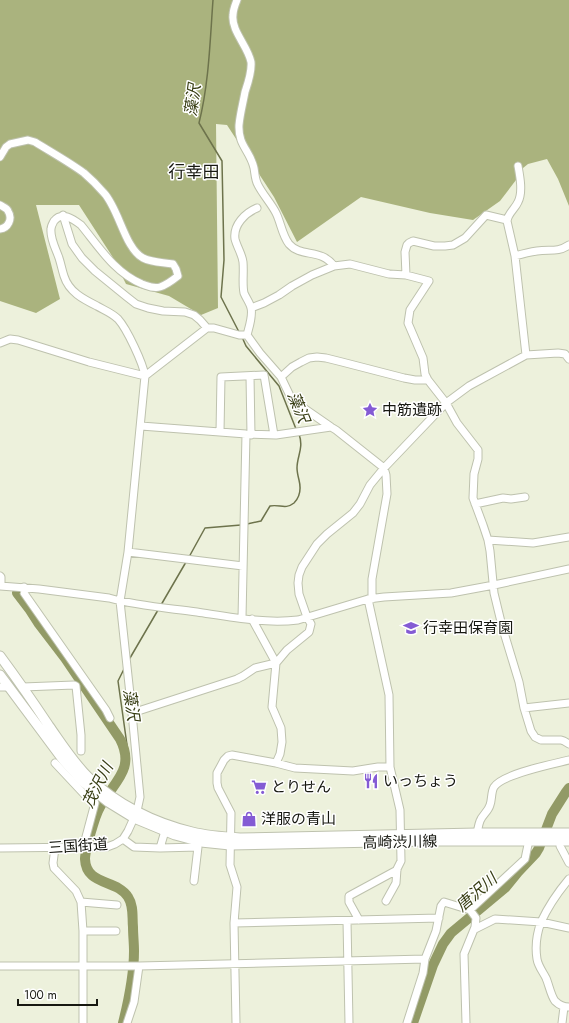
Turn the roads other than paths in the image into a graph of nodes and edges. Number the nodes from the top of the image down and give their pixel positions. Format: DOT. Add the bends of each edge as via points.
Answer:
graph roads {
  1 [pos="237,0"];
  2 [pos="0,157"];
  3 [pos="518,166"];
  4 [pos="0,205"];
  5 [pos="257,208"];
  6 [pos="63,215"];
  7 [pos="507,220"];
  8 [pos="0,229"];
  9 [pos="569,245"];
  10 [pos="515,256"];
  11 [pos="334,266"];
  12 [pos="406,275"];
  13 [pos="251,308"];
  14 [pos="207,328"];
  15 [pos="247,335"];
  16 [pos="0,343"];
  17 [pos="526,354"];
  18 [pos="568,355"];
  19 [pos="145,376"];
  20 [pos="250,376"];
  21 [pos="281,377"];
  22 [pos="428,380"];
  23 [pos="446,403"];
  24 [pos="141,426"];
  25 [pos="330,427"];
  26 [pos="220,432"];
  27 [pos="249,435"];
  28 [pos="274,435"];
  29 [pos="384,468"];
  30 [pos="525,497"];
  31 [pos="475,504"];
  32 [pos="569,537"];
  33 [pos="488,540"];
  34 [pos="128,552"];
  35 [pos="243,566"];
  36 [pos="569,569"];
  37 [pos="0,576"];
  38 [pos="494,585"];
  39 [pos="0,586"];
  40 [pos="24,587"];
  41 [pos="370,599"];
  42 [pos="120,601"];
  43 [pos="307,617"];
  44 [pos="242,618"];
  45 [pos="252,619"];
  46 [pos="0,656"];
  47 [pos="276,663"];
  48 [pos="0,675"];
  49 [pos="4,687"];
  50 [pos="23,687"];
  51 [pos="569,703"];
  52 [pos="524,708"];
  53 [pos="132,713"];
  54 [pos="110,718"];
  55 [pos="569,744"];
  56 [pos="82,751"];
  57 [pos="569,760"];
  58 [pos="55,763"];
  59 [pos="276,764"];
  60 [pos="390,767"];
  61 [pos="107,796"];
  62 [pos="136,815"];
  63 [pos="165,831"];
  64 [pos="569,833"];
  65 [pos="476,837"];
  66 [pos="548,837"];
  67 [pos="401,838"];
  68 [pos="534,838"];
  69 [pos="123,839"];
  70 [pos="231,841"];
  71 [pos="564,841"];
  72 [pos="0,848"];
  73 [pos="55,848"];
  74 [pos="83,848"];
  75 [pos="160,848"];
  76 [pos="569,863"];
  77 [pos="397,870"];
  78 [pos="569,879"];
  79 [pos="194,881"];
  80 [pos="386,901"];
  81 [pos="81,902"];
  82 [pos="117,905"];
  83 [pos="470,910"];
  84 [pos="439,918"];
  85 [pos="359,920"];
  86 [pos="347,921"];
  87 [pos="541,922"];
  88 [pos="234,924"];
  89 [pos="569,928"];
  90 [pos="474,929"];
  91 [pos="83,931"];
  92 [pos="116,931"];
  93 [pos="425,959"];
  94 [pos="348,961"];
  95 [pos="235,964"];
  96 [pos="0,966"];
  97 [pos="138,966"];
  98 [pos="83,967"];
  99 [pos="566,1007"];
  100 [pos="83,1023"];
  101 [pos="127,1023"];
  102 [pos="236,1023"];
  103 [pos="349,1023"];
  104 [pos="407,1023"];
  105 [pos="466,1023"];
  106 [pos="562,1023"];
  1 -- 11 [label="street" via="232,16 251,63 242,106 239,134 241,141 254,167 257,184 277,215 286,240 300,252 318,255 329,260"];
  2 -- 6 [label="street" via="10,144 28,140 85,174 107,196 131,247 138,255 155,262 173,264 178,276 169,283 151,288 133,280 114,265 81,225"];
  3 -- 7 [label="street" via="519,201"];
  4 -- 8 [label="street" via="6,208 10,217 9,224"];
  5 -- 13 [label="street" via="243,218 235,233 243,261 244,294"];
  6 -- 14 [label="street" via="72,244 82,258 127,298 148,308 194,315"];
  6 -- 19 [label="street" via="56,218 51,228 67,283 81,298 118,319 142,363"];
  7 -- 10 [label="street"];
  7 -- 12 [label="street" via="486,215 465,238 453,245 434,246 413,241 409,243 405,252"];
  9 -- 10 [label="street" via="558,250"];
  10 -- 17 [label="street"];
  11 -- 12 [label="street" via="350,264 389,274"];
  11 -- 13 [label="street"];
  12 -- 22 [label="street" via="428,281 410,310 408,323 423,358"];
  13 -- 15 [label="street"];
  14 -- 15 [label="street"];
  14 -- 19 [label="street"];
  15 -- 21 [label="street"];
  16 -- 19 [label="street" via="10,339 18,340"];
  17 -- 18 [label="street"];
  17 -- 23 [label="street" via="469,386"];
  19 -- 24 [label="street, 三国街道"];
  20 -- 26 [label="street" via="221,377"];
  20 -- 27 [label="street"];
  20 -- 28 [label="street" via="264,375"];
  21 -- 22 [label="street" via="301,362 317,357 404,378"];
  21 -- 25 [label="street" via="292,400"];
  22 -- 23 [label="street"];
  23 -- 29 [label="street"];
  23 -- 31 [label="street" via="457,423 478,450 474,474"];
  24 -- 26 [label="street"];
  24 -- 34 [label="street, 三国街道"];
  25 -- 28 [label="street"];
  25 -- 29 [label="street"];
  26 -- 27 [label="street"];
  27 -- 28 [label="street"];
  27 -- 35 [label="street"];
  29 -- 41 [label="street" via="387,494"];
  29 -- 43 [label="street" via="353,513 327,534 302,567 298,583 299,594"];
  30 -- 31 [label="street" via="503,498"];
  31 -- 33 [label="street"];
  32 -- 33 [label="street" via="533,543"];
  33 -- 38 [label="street"];
  34 -- 35 [label="street"];
  34 -- 42 [label="street, 三国街道"];
  35 -- 44 [label="street"];
  36 -- 38 [label="street"];
  37 -- 39 [label="street"];
  38 -- 41 [label="street" via="451,593"];
  38 -- 52 [label="street"];
  39 -- 40 [label="street"];
  40 -- 42 [label="street"];
  40 -- 54 [label="street" via="24,593"];
  41 -- 43 [label="street"];
  41 -- 60 [label="street" via="389,695"];
  42 -- 44 [label="street"];
  42 -- 53 [label="street, 三国街道"];
  43 -- 45 [label="street" via="282,621"];
  43 -- 47 [label="street" via="311,624 309,632"];
  44 -- 45 [label="street"];
  45 -- 47 [label="street"];
  46 -- 50 [label="main road"];
  47 -- 53 [label="street" via="255,668 237,679"];
  47 -- 59 [label="street" via="272,708 281,728 282,742"];
  48 -- 49 [label="main road"];
  49 -- 61 [label="main road" via="82,781"];
  50 -- 56 [label="street" via="76,686"];
  50 -- 61 [label="main road" via="80,768"];
  51 -- 52 [label="street"];
  52 -- 55 [label="street" via="535,737"];
  53 -- 62 [label="street, 三国街道" via="140,797"];
  57 -- 65 [label="street" via="507,778 495,786 490,805 480,820"];
  58 -- 74 [label="street" via="95,803"];
  59 -- 60 [label="street" via="295,768 353,771"];
  59 -- 70 [label="street" via="232,755 224,760 217,773 217,782 232,814"];
  60 -- 67 [label="street" via="400,810"];
  61 -- 62 [label="main road"];
  62 -- 63 [label="main road"];
  62 -- 69 [label="street, 三国街道"];
  62 -- 70 [label="main road"];
  63 -- 70 [label="main road" via="201,842"];
  63 -- 75 [label="street"];
  64 -- 66 [label="main road, 高崎渋川線"];
  65 -- 67 [label="main road, 高崎渋川線"];
  65 -- 68 [label="main road, 高崎渋川線"];
  66 -- 68 [label="main road, 高崎渋川線"];
  66 -- 71 [label="main road, 高崎渋川線"];
  67 -- 70 [label="main road, 高崎渋川線" via="291,844"];
  67 -- 77 [label="street" via="401,861"];
  68 -- 83 [label="street" via="525,859"];
  69 -- 74 [label="street, 三国街道" via="107,847"];
  69 -- 75 [label="street" via="134,847"];
  70 -- 88 [label="street" via="230,866 237,887"];
  71 -- 76 [label="street" via="560,846"];
  72 -- 73 [label="street, 三国街道"];
  73 -- 74 [label="street, 三国街道"];
  73 -- 81 [label="street" via="54,868 76,891"];
  75 -- 79 [label="street" via="198,847"];
  77 -- 80 [label="street" via="396,883"];
  77 -- 85 [label="street" via="349,896 349,902"];
  78 -- 87 [label="street"];
  81 -- 82 [label="street"];
  81 -- 91 [label="street"];
  83 -- 84 [label="street" via="444,902"];
  83 -- 90 [label="street" via="476,918"];
  84 -- 85 [label="street"];
  84 -- 93 [label="street"];
  85 -- 86 [label="street"];
  86 -- 88 [label="street"];
  86 -- 94 [label="street"];
  87 -- 89 [label="street"];
  87 -- 90 [label="street" via="495,919"];
  87 -- 99 [label="street" via="537,940 538,962 555,1001"];
  88 -- 95 [label="street"];
  90 -- 105 [label="street" via="464,954"];
  91 -- 92 [label="street"];
  91 -- 98 [label="street"];
  93 -- 94 [label="street"];
  93 -- 104 [label="street"];
  94 -- 95 [label="street"];
  94 -- 103 [label="street"];
  95 -- 97 [label="street"];
  95 -- 102 [label="street"];
  96 -- 98 [label="street"];
  97 -- 98 [label="street"];
  97 -- 101 [label="street" via="134,1002"];
  98 -- 100 [label="street"];
  99 -- 106 [label="street"];
}
